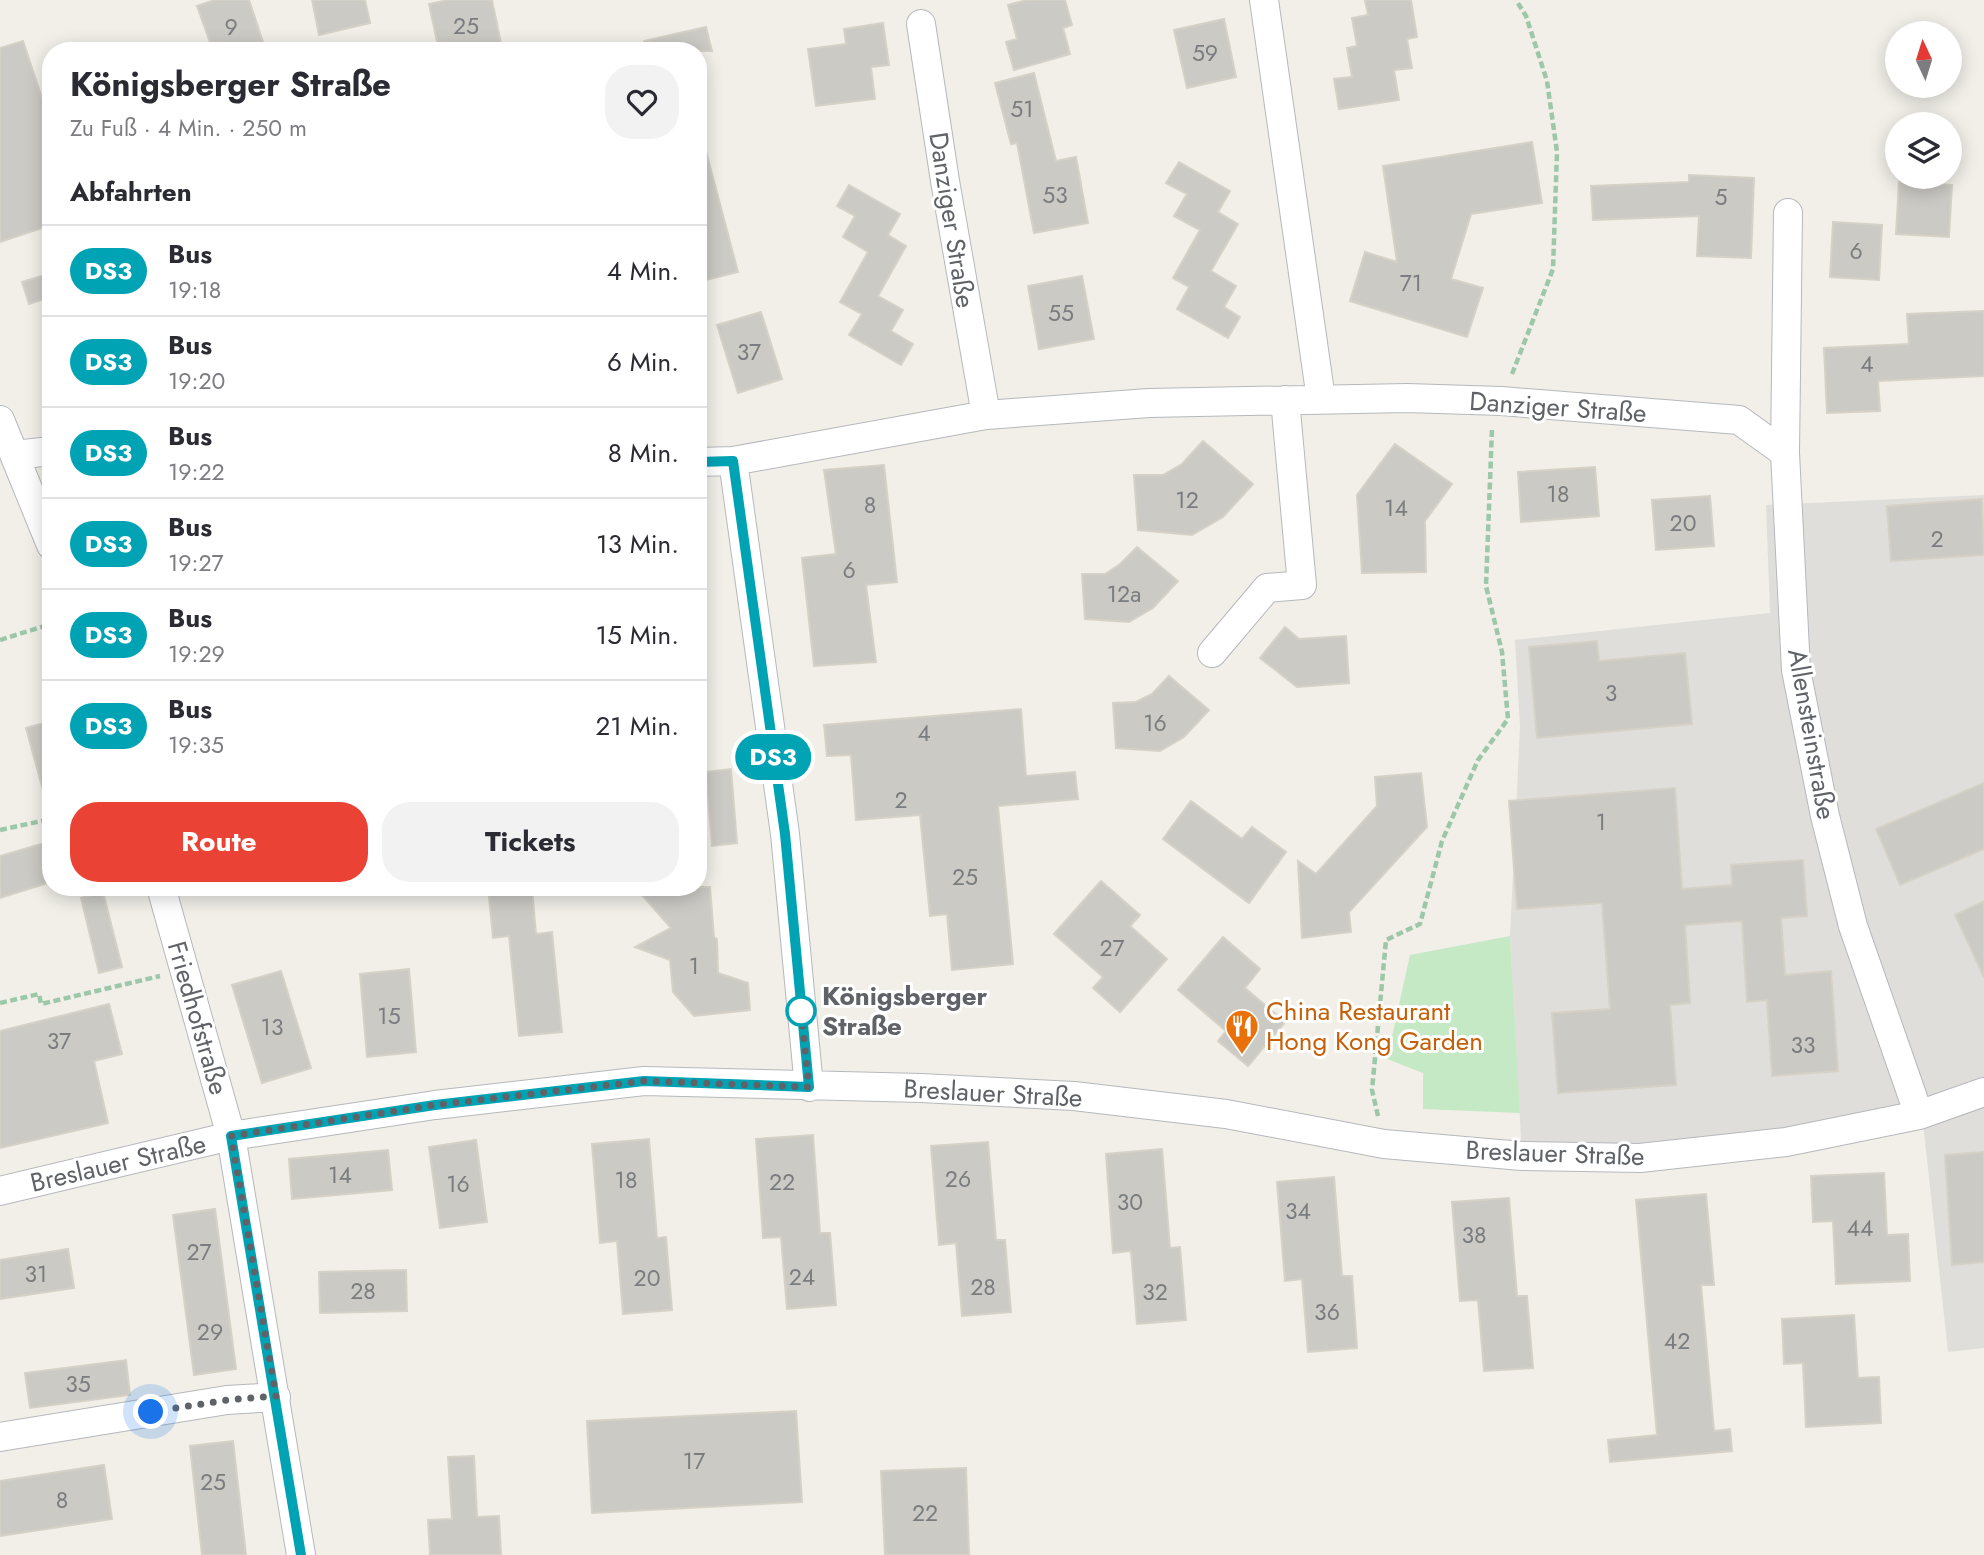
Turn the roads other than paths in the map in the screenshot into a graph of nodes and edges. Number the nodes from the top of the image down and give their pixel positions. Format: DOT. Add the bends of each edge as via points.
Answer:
graph roads {
  1 [pos="1264,0"];
  2 [pos="921,24"];
  3 [pos="1788,213"];
  4 [pos="1321,399"];
  5 [pos="1285,400"];
  6 [pos="986,415"];
  7 [pos="0,420"];
  8 [pos="42,453"];
  9 [pos="1784,453"];
  10 [pos="15,455"];
  11 [pos="733,461"];
  12 [pos="707,462"];
  13 [pos="42,522"];
  14 [pos="1213,653"];
  15 [pos="163,896"];
  16 [pos="809,1087"];
  17 [pos="1984,1092"];
  18 [pos="1919,1115"];
  19 [pos="231,1136"];
  20 [pos="0,1191"];
  21 [pos="276,1396"];
  22 [pos="0,1437"];
  23 [pos="301,1555"];
  1 -- 4 [label="street"];
  2 -- 6 [label="street, Danziger Straße"];
  3 -- 9 [label="street, Allensteinstraße"];
  4 -- 5 [label="street, Danziger Straße"];
  4 -- 9 [label="street, Danziger Straße" via="1501,401 1739,420"];
  5 -- 6 [label="street, Danziger Straße" via="1149,403"];
  5 -- 14 [label="street" via="1302,585 1267,588"];
  6 -- 11 [label="street, Danziger Straße"];
  7 -- 10 [label="street"];
  8 -- 10 [label="street"];
  9 -- 18 [label="street, Allensteinstraße" via="1797,670 1825,816 1853,926"];
  10 -- 13 [label="street"];
  11 -- 12 [label="street, Danziger Straße"];
  11 -- 16 [label="street" via="785,834"];
  15 -- 19 [label="street, Friedhofstraße"];
  16 -- 18 [label="street, Breslauer Straße" via="1074,1096 1226,1114 1384,1144 1522,1156 1640,1158 1786,1142"];
  16 -- 19 [label="street, Breslauer Straße" via="644,1081 435,1105"];
  17 -- 18 [label="street, Breslauer Straße"];
  19 -- 20 [label="street, Breslauer Straße"];
  19 -- 21 [label="street, Friedhofstraße"];
  21 -- 22 [label="street"];
  21 -- 23 [label="street, Friedhofstraße"];
}
